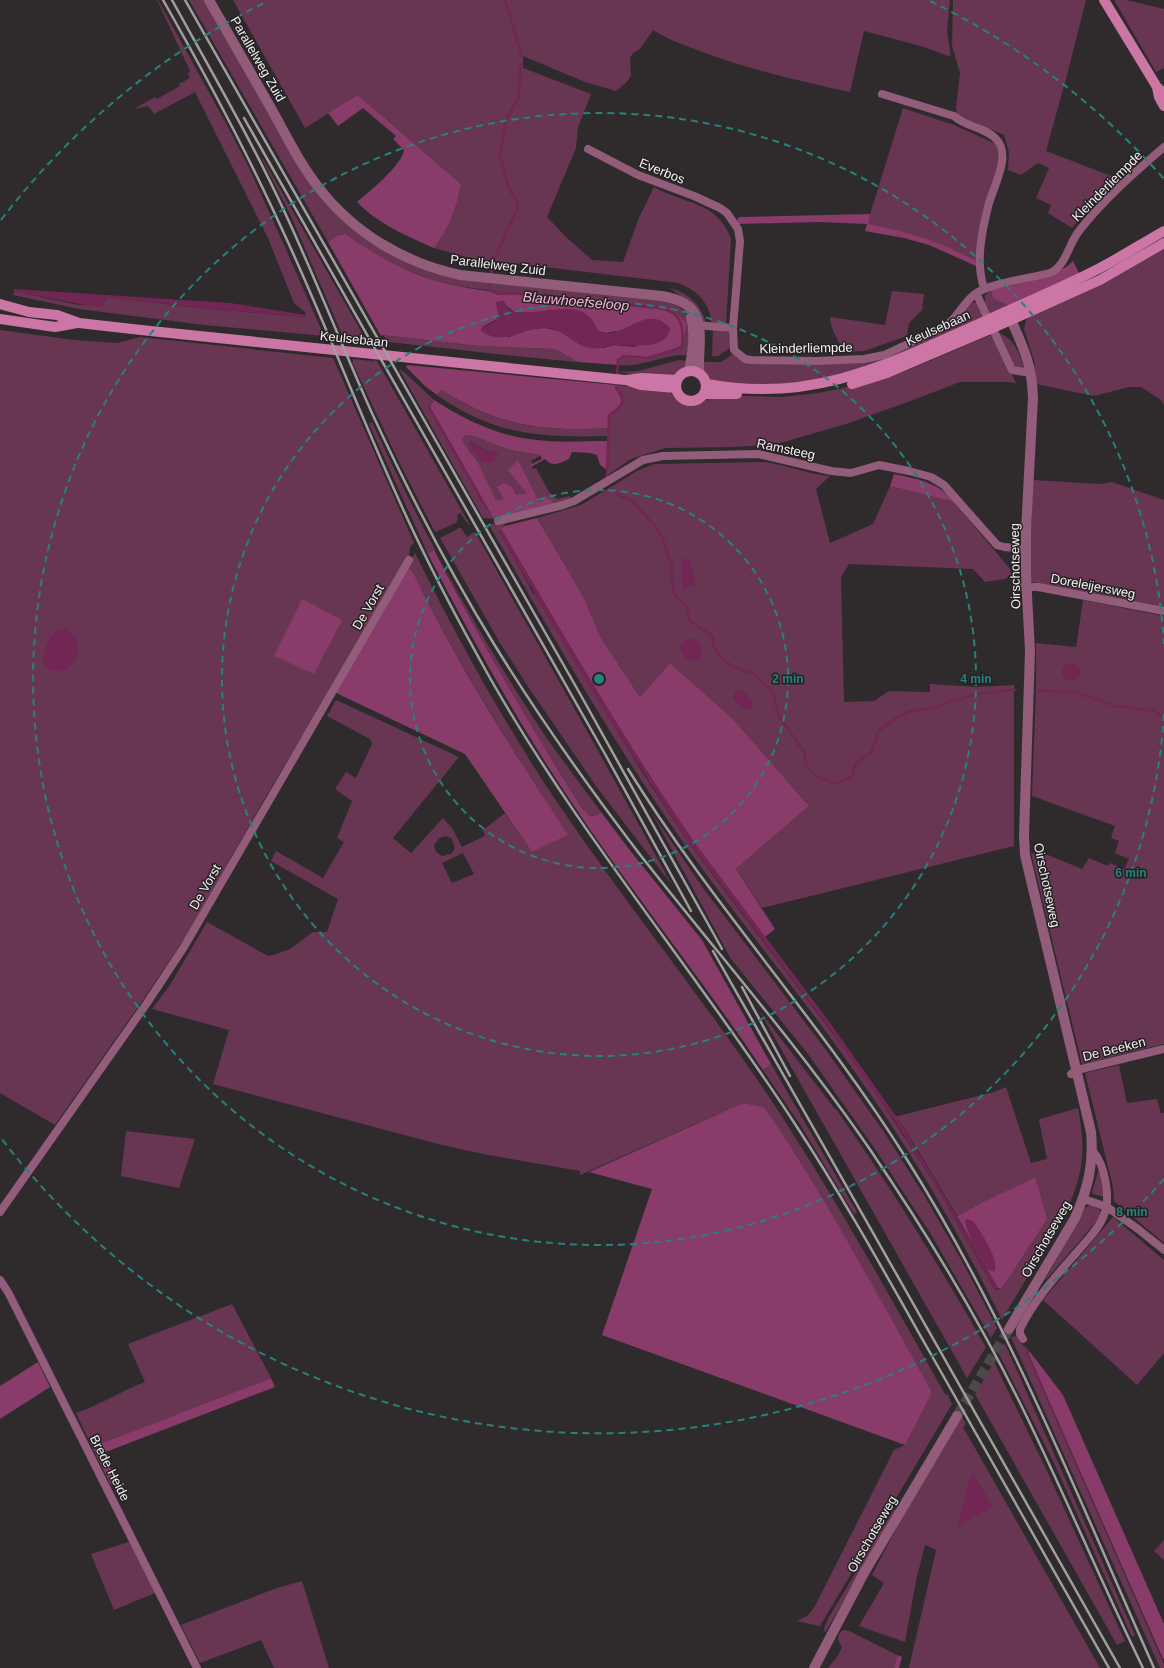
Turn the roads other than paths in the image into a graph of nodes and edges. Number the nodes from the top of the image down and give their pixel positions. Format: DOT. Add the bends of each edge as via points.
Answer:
graph roads {
  1 [pos="209,0"];
  2 [pos="1104,0"];
  3 [pos="1161,90"];
  4 [pos="882,94"];
  5 [pos="1164,106"];
  6 [pos="1164,147"];
  7 [pos="588,149"];
  8 [pos="727,213"];
  9 [pos="1164,231"];
  10 [pos="1164,243"];
  11 [pos="984,288"];
  12 [pos="976,293"];
  13 [pos="0,304"];
  14 [pos="1009,316"];
  15 [pos="0,319"];
  16 [pos="79,323"];
  17 [pos="991,324"];
  18 [pos="696,325"];
  19 [pos="734,328"];
  20 [pos="688,371"];
  21 [pos="699,373"];
  22 [pos="1031,373"];
  23 [pos="676,384"];
  24 [pos="706,389"];
  25 [pos="498,521"];
  26 [pos="1026,549"];
  27 [pos="409,560"];
  28 [pos="1022,586"];
  29 [pos="1164,611"];
  30 [pos="1164,1049"];
  31 [pos="1074,1072"];
  32 [pos="1093,1151"];
  33 [pos="1084,1199"];
  34 [pos="1107,1207"];
  35 [pos="0,1212"];
  36 [pos="1164,1250"];
  37 [pos="0,1280"];
  38 [pos="1009,1329"];
  39 [pos="1023,1339"];
  40 [pos="957,1416"];
  41 [pos="197,1668"];
  42 [pos="814,1668"];
  1 -- 18 [label="street, Parallelweg Zuid" via="309,174 338,210 374,239 411,260 444,272 647,294 678,300"];
  2 -- 3 [label="main road"];
  3 -- 5 [label="main road" via="1159,97"];
  4 -- 11 [label="street" via="954,116 992,135 1000,144 1002,161 989,204 979,260"];
  6 -- 11 [label="street, Kleinderliempde" via="1124,182 1089,219 1071,243 1057,270"];
  7 -- 8 [label="street, Everbos" via="638,175 694,196"];
  8 -- 19 [label="street, Kleinderliempde" via="738,229 740,242"];
  9 -- 14 [label="main road, Keulsebaan"];
  10 -- 14 [label="main road, Keulsebaan" via="1100,280"];
  11 -- 12 [label="street"];
  12 -- 17 [label="street"];
  12 -- 19 [label="street, Kleinderliempde" via="946,326 884,355 864,359 791,362 745,359 734,350"];
  13 -- 16 [label="main road, Keulsebaan" via="29,312 57,315"];
  14 -- 17 [label="main road, Keulsebaan"];
  14 -- 22 [label="street, Oirschotseweg" via="1026,353"];
  15 -- 16 [label="main road, Keulsebaan" via="55,327"];
  16 -- 23 [label="main road, Keulsebaan" via="619,379 641,385"];
  17 -- 22 [label="street" via="1012,370"];
  17 -- 24 [label="main road, Keulsebaan" via="885,365 828,382 807,386"];
  18 -- 19 [label="street"];
  18 -- 20 [label="street"];
  18 -- 21 [label="street, Parallelweg Zuid" via="701,335"];
  20 -- 21 [label="main road"];
  20 -- 23 [label="main road"];
  21 -- 24 [label="main road" via="705,379"];
  22 -- 26 [label="street, Oirschotseweg" via="1033,398"];
  23 -- 24 [label="main road" via="680,397 689,402 699,399"];
  25 -- 26 [label="street, Ramsteeg" via="574,501 643,460 663,456 758,454 831,472 851,473 879,465 931,477 944,485 997,545"];
  26 -- 28 [label="street, Oirschotseweg"];
  27 -- 35 [label="street, De Vorst" via="184,947"];
  28 -- 29 [label="street, Doreleijersweg"];
  28 -- 31 [label="street, Oirschotseweg" via="1030,651 1025,855"];
  30 -- 31 [label="street, De Beeken"];
  31 -- 32 [label="street, Oirschotseweg" via="1091,1132"];
  32 -- 33 [label="street, Oirschotseweg"];
  32 -- 34 [label="street" via="1099,1158 1107,1189"];
  33 -- 34 [label="street"];
  33 -- 38 [label="street, Oirschotseweg"];
  34 -- 36 [label="street"];
  34 -- 39 [label="street" via="1096,1229 1046,1288 1032,1309 1020,1329"];
  37 -- 41 [label="street, Brede Heide"];
  40 -- 42 [label="street, Oirschotseweg" via="864,1573"];
}
